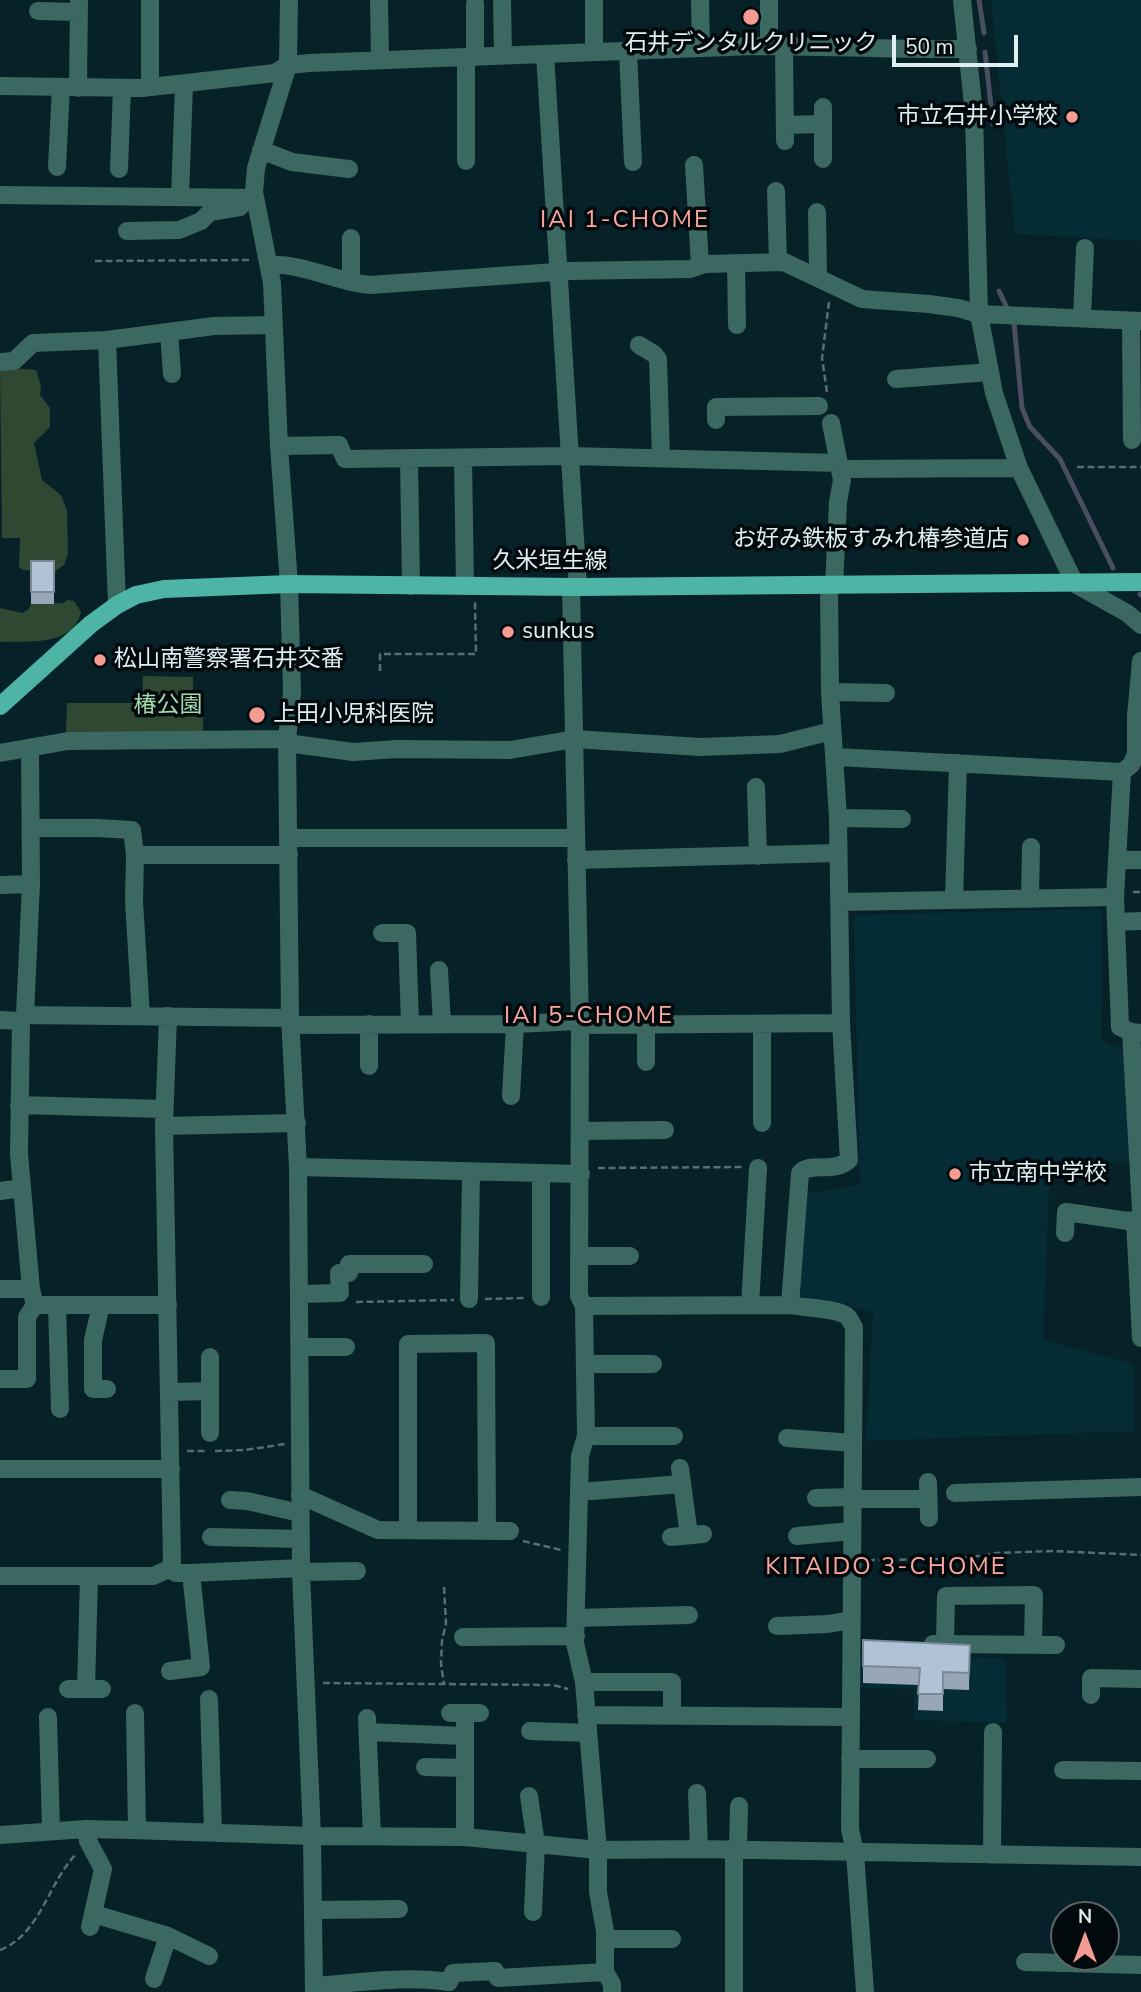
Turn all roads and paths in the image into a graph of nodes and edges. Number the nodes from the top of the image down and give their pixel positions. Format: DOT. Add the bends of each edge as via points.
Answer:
graph roads {
  1 [pos="150,0"];
  2 [pos="289,0"];
  3 [pos="379,0"];
  4 [pos="502,0"];
  5 [pos="594,0"];
  6 [pos="701,0"];
  7 [pos="769,0"];
  8 [pos="961,0"];
  9 [pos="475,4"];
  10 [pos="79,6"];
  11 [pos="38,11"];
  12 [pos="777,46"];
  13 [pos="701,48"];
  14 [pos="968,49"];
  15 [pos="628,51"];
  16 [pos="594,52"];
  17 [pos="545,54"];
  18 [pos="503,56"];
  19 [pos="470,57"];
  20 [pos="380,60"];
  21 [pos="288,65"];
  22 [pos="184,84"];
  23 [pos="0,86"];
  24 [pos="69,87"];
  25 [pos="150,87"];
  26 [pos="122,88"];
  27 [pos="261,150"];
  28 [pos="823,159"];
  29 [pos="466,161"];
  30 [pos="633,162"];
  31 [pos="694,166"];
  32 [pos="57,167"];
  33 [pos="119,169"];
  34 [pos="349,169"];
  35 [pos="776,191"];
  36 [pos="0,195"];
  37 [pos="180,197"];
  38 [pos="255,202"];
  39 [pos="817,212"];
  40 [pos="127,231"];
  41 [pos="351,238"];
  42 [pos="1085,248"];
  43 [pos="95,261"];
  44 [pos="778,262"];
  45 [pos="269,263"];
  46 [pos="736,263"];
  47 [pos="700,265"];
  48 [pos="559,273"];
  49 [pos="818,277"];
  50 [pos="351,282"];
  51 [pos="835,286"];
  52 [pos="979,314"];
  53 [pos="1083,318"];
  54 [pos="1136,321"];
  55 [pos="273,325"];
  56 [pos="737,325"];
  57 [pos="169,332"];
  58 [pos="107,340"];
  59 [pos="639,345"];
  60 [pos="0,362"];
  61 [pos="990,372"];
  62 [pos="172,374"];
  63 [pos="895,379"];
  64 [pos="716,420"];
  65 [pos="831,423"];
  66 [pos="1135,429"];
  67 [pos="279,446"];
  68 [pos="570,457"];
  69 [pos="409,458"];
  70 [pos="463,458"];
  71 [pos="661,458"];
  72 [pos="835,465"];
  73 [pos="1077,467"];
  74 [pos="1141,467"];
  75 [pos="1019,468"];
  76 [pos="1141,582"];
  77 [pos="289,584"];
  78 [pos="1075,584"];
  79 [pos="411,586"];
  80 [pos="470,586"];
  81 [pos="832,586"];
  82 [pos="574,587"];
  83 [pos="117,605"];
  84 [pos="1141,625"];
  85 [pos="1141,661"];
  86 [pos="380,671"];
  87 [pos="830,692"];
  88 [pos="887,693"];
  89 [pos="0,706"];
  90 [pos="832,731"];
  91 [pos="575,739"];
  92 [pos="287,741"];
  93 [pos="30,748"];
  94 [pos="1139,749"];
  95 [pos="0,753"];
  96 [pos="836,757"];
  97 [pos="958,763"];
  98 [pos="1122,772"];
  99 [pos="756,787"];
  100 [pos="838,818"];
  101 [pos="902,819"];
  102 [pos="31,828"];
  103 [pos="576,838"];
  104 [pos="289,847"];
  105 [pos="1031,847"];
  106 [pos="837,853"];
  107 [pos="135,855"];
  108 [pos="758,856"];
  109 [pos="576,860"];
  110 [pos="1117,860"];
  111 [pos="1141,860"];
  112 [pos="31,884"];
  113 [pos="0,885"];
  114 [pos="1115,897"];
  115 [pos="1030,899"];
  116 [pos="954,900"];
  117 [pos="839,902"];
  118 [pos="1141,921"];
  119 [pos="1116,922"];
  120 [pos="382,933"];
  121 [pos="439,970"];
  122 [pos="141,1016"];
  123 [pos="168,1016"];
  124 [pos="23,1018"];
  125 [pos="0,1020"];
  126 [pos="291,1022"];
  127 [pos="580,1023"];
  128 [pos="841,1023"];
  129 [pos="369,1024"];
  130 [pos="410,1024"];
  131 [pos="442,1024"];
  132 [pos="515,1024"];
  133 [pos="646,1024"];
  134 [pos="762,1024"];
  135 [pos="1136,1032"];
  136 [pos="646,1062"];
  137 [pos="369,1066"];
  138 [pos="511,1096"];
  139 [pos="19,1105"];
  140 [pos="164,1118"];
  141 [pos="297,1123"];
  142 [pos="762,1123"];
  143 [pos="665,1130"];
  144 [pos="581,1131"];
  145 [pos="298,1167"];
  146 [pos="758,1168"];
  147 [pos="471,1171"];
  148 [pos="581,1171"];
  149 [pos="541,1173"];
  150 [pos="22,1188"];
  151 [pos="0,1191"];
  152 [pos="1139,1216"];
  153 [pos="1065,1233"];
  154 [pos="580,1256"];
  155 [pos="630,1256"];
  156 [pos="424,1264"];
  157 [pos="0,1289"];
  158 [pos="300,1294"];
  159 [pos="33,1297"];
  160 [pos="541,1297"];
  161 [pos="469,1299"];
  162 [pos="352,1302"];
  163 [pos="750,1304"];
  164 [pos="790,1304"];
  165 [pos="57,1305"];
  166 [pos="100,1305"];
  167 [pos="168,1305"];
  168 [pos="584,1306"];
  169 [pos="1141,1338"];
  170 [pos="300,1347"];
  171 [pos="346,1347"];
  172 [pos="210,1357"];
  173 [pos="585,1364"];
  174 [pos="653,1364"];
  175 [pos="0,1379"];
  176 [pos="107,1389"];
  177 [pos="210,1391"];
  178 [pos="169,1392"];
  179 [pos="60,1409"];
  180 [pos="210,1433"];
  181 [pos="586,1436"];
  182 [pos="674,1436"];
  183 [pos="787,1438"];
  184 [pos="853,1443"];
  185 [pos="300,1444"];
  186 [pos="170,1460"];
  187 [pos="0,1469"];
  188 [pos="1141,1487"];
  189 [pos="579,1492"];
  190 [pos="954,1493"];
  191 [pos="816,1498"];
  192 [pos="852,1498"];
  193 [pos="230,1500"];
  194 [pos="300,1504"];
  195 [pos="929,1518"];
  196 [pos="408,1530"];
  197 [pos="487,1531"];
  198 [pos="510,1531"];
  199 [pos="852,1531"];
  200 [pos="688,1535"];
  201 [pos="797,1536"];
  202 [pos="211,1537"];
  203 [pos="300,1539"];
  204 [pos="578,1555"];
  205 [pos="1141,1555"];
  206 [pos="852,1560"];
  207 [pos="169,1569"];
  208 [pos="301,1570"];
  209 [pos="357,1571"];
  210 [pos="191,1573"];
  211 [pos="0,1576"];
  212 [pos="89,1577"];
  213 [pos="444,1587"];
  214 [pos="689,1615"];
  215 [pos="851,1620"];
  216 [pos="777,1626"];
  217 [pos="576,1627"];
  218 [pos="463,1637"];
  219 [pos="920,1644"];
  220 [pos="944,1644"];
  221 [pos="1033,1644"];
  222 [pos="1056,1645"];
  223 [pos="170,1671"];
  224 [pos="1141,1679"];
  225 [pos="305,1683"];
  226 [pos="444,1684"];
  227 [pos="584,1687"];
  228 [pos="85,1689"];
  229 [pos="1091,1695"];
  230 [pos="208,1699"];
  231 [pos="135,1713"];
  232 [pos="465,1713"];
  233 [pos="672,1716"];
  234 [pos="48,1717"];
  235 [pos="850,1717"];
  236 [pos="587,1724"];
  237 [pos="530,1731"];
  238 [pos="993,1732"];
  239 [pos="464,1735"];
  240 [pos="850,1759"];
  241 [pos="927,1759"];
  242 [pos="425,1767"];
  243 [pos="465,1768"];
  244 [pos="1063,1770"];
  245 [pos="1141,1771"];
  246 [pos="697,1793"];
  247 [pos="529,1796"];
  248 [pos="738,1807"];
  249 [pos="137,1830"];
  250 [pos="51,1831"];
  251 [pos="213,1832"];
  252 [pos="0,1835"];
  253 [pos="312,1836"];
  254 [pos="372,1836"];
  255 [pos="88,1837"];
  256 [pos="465,1837"];
  257 [pos="536,1844"];
  258 [pos="699,1849"];
  259 [pos="598,1850"];
  260 [pos="736,1850"];
  261 [pos="855,1853"];
  262 [pos="992,1855"];
  263 [pos="1141,1857"];
  264 [pos="399,1909"];
  265 [pos="314,1910"];
  266 [pos="533,1912"];
  267 [pos="168,1936"];
  268 [pos="672,1939"];
  269 [pos="606,1940"];
  270 [pos="0,1950"];
  271 [pos="209,1956"];
  272 [pos="1025,1962"];
  273 [pos="1141,1965"];
  274 [pos="605,1972"];
  275 [pos="154,1979"];
  276 [pos="395,1986"];
  277 [pos="314,1989"];
  278 [pos="612,1992"];
  279 [pos="734,1992"];
  280 [pos="865,1992"];
  1 -- 25 [label="street"];
  2 -- 21 [label="street"];
  3 -- 20 [label="street"];
  4 -- 18 [label="street"];
  5 -- 16 [label="street"];
  6 -- 13 [label="street"];
  7 -- 12 [label="street"];
  8 -- 14 [label="street"];
  9 -- 19 [label="street"];
  10 -- 11 [label="street"];
  10 -- 24 [label="street"];
  12 -- 13 [label="street"];
  12 -- 14 [label="street"];
  12 -- 28 [label="street" via="785,133 823,115"];
  13 -- 15 [label="street"];
  14 -- 52 [label="street" via="975,114"];
  15 -- 16 [label="street"];
  15 -- 30 [label="street"];
  16 -- 17 [label="street"];
  17 -- 18 [label="street"];
  17 -- 48 [label="street"];
  18 -- 19 [label="street"];
  19 -- 20 [label="street"];
  19 -- 29 [label="street"];
  20 -- 21 [label="street"];
  21 -- 22 [label="street" via="275,73"];
  21 -- 27 [label="street"];
  22 -- 25 [label="street"];
  22 -- 37 [label="street"];
  23 -- 24 [label="street"];
  24 -- 26 [label="street"];
  24 -- 32 [label="street"];
  25 -- 26 [label="street"];
  26 -- 33 [label="street"];
  27 -- 34 [label="street" via="292,162 326,158"];
  27 -- 38 [label="street"];
  31 -- 47 [label="street"];
  35 -- 44 [label="street"];
  36 -- 37 [label="street"];
  37 -- 38 [label="street"];
  38 -- 40 [label="street" via="217,209 178,230"];
  38 -- 45 [label="street"];
  39 -- 49 [label="street"];
  41 -- 50 [label="street"];
  42 -- 53 [label="street"];
  43 -- 45 [label="path"];
  44 -- 46 [label="street"];
  44 -- 49 [label="street"];
  45 -- 50 [label="street"];
  45 -- 55 [label="street"];
  46 -- 47 [label="street"];
  46 -- 56 [label="street"];
  47 -- 48 [label="street"];
  48 -- 50 [label="street" via="386,284"];
  48 -- 68 [label="street"];
  49 -- 51 [label="street"];
  51 -- 52 [label="street" via="862,299 929,304"];
  51 -- 65 [label="path" via="827,306 822,358"];
  52 -- 53 [label="street"];
  52 -- 61 [label="street"];
  53 -- 54 [label="street"];
  54 -- 66 [label="street"];
  55 -- 57 [label="street"];
  55 -- 67 [label="street"];
  57 -- 58 [label="street"];
  57 -- 62 [label="street"];
  58 -- 60 [label="street" via="33,343 14,361"];
  58 -- 83 [label="street"];
  59 -- 71 [label="street" via="654,354 659,368"];
  61 -- 63 [label="street"];
  61 -- 75 [label="street"];
  64 -- 72 [label="street" via="716,407 818,399"];
  65 -- 72 [label="street"];
  67 -- 69 [label="street" via="340,445 345,459"];
  67 -- 77 [label="street"];
  68 -- 70 [label="street"];
  68 -- 71 [label="street"];
  68 -- 82 [label="street"];
  69 -- 70 [label="street"];
  69 -- 79 [label="street"];
  70 -- 80 [label="street"];
  71 -- 72 [label="street"];
  72 -- 75 [label="street"];
  72 -- 81 [label="street"];
  73 -- 74 [label="path"];
  75 -- 78 [label="street"];
  76 -- 78 [label="main road, 久米垣生線"];
  77 -- 79 [label="main road, 久米垣生線"];
  77 -- 83 [label="main road, 久米垣生線" via="164,590 136,595"];
  77 -- 92 [label="street" via="292,692"];
  78 -- 81 [label="main road, 久米垣生線"];
  78 -- 84 [label="street"];
  79 -- 80 [label="main road, 久米垣生線"];
  80 -- 82 [label="main road, 久米垣生線"];
  80 -- 86 [label="path" via="476,654 380,654"];
  81 -- 82 [label="main road, 久米垣生線"];
  81 -- 87 [label="street"];
  82 -- 91 [label="street"];
  83 -- 89 [label="main road, 久米垣生線"];
  85 -- 94 [label="street" via="1136,716"];
  87 -- 88 [label="street"];
  87 -- 90 [label="street"];
  90 -- 91 [label="street" via="780,744 727,746"];
  90 -- 96 [label="street"];
  91 -- 92 [label="street" via="510,750 353,752"];
  91 -- 103 [label="street"];
  92 -- 93 [label="street" via="68,741"];
  92 -- 104 [label="street"];
  93 -- 95 [label="street"];
  93 -- 102 [label="street"];
  94 -- 98 [label="street"];
  96 -- 97 [label="street"];
  96 -- 100 [label="street"];
  97 -- 98 [label="street"];
  97 -- 116 [label="street"];
  98 -- 110 [label="street"];
  99 -- 108 [label="street"];
  100 -- 101 [label="street"];
  100 -- 106 [label="street"];
  102 -- 107 [label="street" via="132,830"];
  102 -- 112 [label="street"];
  103 -- 104 [label="street"];
  103 -- 109 [label="street"];
  104 -- 107 [label="street"];
  104 -- 126 [label="street"];
  105 -- 115 [label="street"];
  106 -- 108 [label="street"];
  106 -- 117 [label="street"];
  107 -- 122 [label="street"];
  108 -- 109 [label="street"];
  109 -- 127 [label="street"];
  110 -- 111 [label="street"];
  110 -- 114 [label="street"];
  112 -- 113 [label="street"];
  112 -- 124 [label="street"];
  114 -- 115 [label="street"];
  114 -- 119 [label="street"];
  115 -- 116 [label="street"];
  116 -- 117 [label="street"];
  117 -- 128 [label="street"];
  118 -- 119 [label="street"];
  119 -- 135 [label="street" via="1120,1027"];
  120 -- 130 [label="street" via="407,933"];
  121 -- 131 [label="street"];
  122 -- 123 [label="street"];
  122 -- 124 [label="street"];
  123 -- 126 [label="street"];
  123 -- 140 [label="street"];
  124 -- 125 [label="street"];
  124 -- 139 [label="street"];
  126 -- 129 [label="street"];
  126 -- 141 [label="street"];
  127 -- 132 [label="street"];
  127 -- 133 [label="street"];
  127 -- 144 [label="street"];
  128 -- 134 [label="street"];
  128 -- 164 [label="street" via="849,1160 841,1167 805,1169 800,1174"];
  129 -- 130 [label="street"];
  129 -- 137 [label="street"];
  130 -- 131 [label="street"];
  131 -- 132 [label="street"];
  132 -- 138 [label="street"];
  133 -- 134 [label="street"];
  133 -- 136 [label="street"];
  134 -- 142 [label="street"];
  135 -- 152 [label="street"];
  139 -- 140 [label="street"];
  139 -- 150 [label="street"];
  140 -- 141 [label="street"];
  140 -- 167 [label="street"];
  141 -- 145 [label="street"];
  143 -- 144 [label="street"];
  144 -- 148 [label="street"];
  145 -- 147 [label="street"];
  145 -- 158 [label="street"];
  146 -- 148 [label="path"];
  146 -- 163 [label="street"];
  147 -- 149 [label="street"];
  147 -- 161 [label="street"];
  148 -- 149 [label="street"];
  148 -- 154 [label="street"];
  149 -- 160 [label="street"];
  150 -- 151 [label="street"];
  150 -- 159 [label="street"];
  152 -- 153 [label="street" via="1128,1221 1066,1212"];
  152 -- 169 [label="street"];
  154 -- 155 [label="street"];
  154 -- 168 [label="street" via="579,1296"];
  156 -- 158 [label="street" via="349,1265 349,1273 340,1273 340,1293"];
  157 -- 159 [label="street"];
  158 -- 170 [label="street"];
  159 -- 165 [label="street"];
  159 -- 175 [label="street" via="27,1317 27,1379"];
  160 -- 161 [label="path"];
  161 -- 162 [label="path"];
  163 -- 164 [label="street"];
  163 -- 168 [label="street"];
  164 -- 184 [label="street" via="840,1312 854,1327"];
  165 -- 166 [label="street"];
  165 -- 179 [label="street"];
  166 -- 167 [label="street"];
  166 -- 176 [label="street" via="93,1340 93,1389"];
  167 -- 178 [label="street"];
  168 -- 173 [label="street"];
  170 -- 171 [label="street"];
  170 -- 185 [label="street"];
  172 -- 177 [label="street"];
  173 -- 174 [label="street"];
  173 -- 181 [label="street"];
  177 -- 178 [label="street"];
  177 -- 180 [label="street"];
  178 -- 186 [label="street"];
  181 -- 182 [label="street"];
  181 -- 189 [label="street"];
  183 -- 184 [label="street"];
  184 -- 192 [label="street"];
  185 -- 186 [label="path"];
  185 -- 194 [label="street"];
  186 -- 187 [label="street"];
  186 -- 207 [label="street" via="173,1555"];
  188 -- 190 [label="street" via="1063,1482 983,1484"];
  189 -- 200 [label="street" via="681,1476"];
  189 -- 204 [label="street"];
  191 -- 192 [label="street"];
  192 -- 195 [label="street" via="928,1490"];
  192 -- 199 [label="street"];
  193 -- 194 [label="street"];
  194 -- 196 [label="street" via="378,1530"];
  194 -- 203 [label="street"];
  196 -- 197 [label="street"];
  196 -- 197 [label="street" via="408,1344 486,1343"];
  197 -- 198 [label="street"];
  198 -- 204 [label="path" via="515,1539"];
  199 -- 201 [label="street"];
  199 -- 206 [label="street"];
  202 -- 203 [label="street"];
  203 -- 208 [label="street"];
  204 -- 217 [label="street"];
  205 -- 206 [label="path" via="1052,1551 958,1559"];
  206 -- 215 [label="street"];
  207 -- 210 [label="street"];
  207 -- 212 [label="street" via="153,1576"];
  208 -- 209 [label="street"];
  208 -- 210 [label="street"];
  208 -- 225 [label="street"];
  210 -- 223 [label="street" via="201,1667"];
  211 -- 212 [label="street"];
  212 -- 228 [label="street"];
  213 -- 226 [label="path"];
  214 -- 217 [label="street"];
  215 -- 216 [label="street"];
  215 -- 235 [label="street" via="858,1643"];
  217 -- 218 [label="street"];
  217 -- 227 [label="street"];
  219 -- 220 [label="street"];
  220 -- 221 [label="street"];
  220 -- 221 [label="street" via="946,1595 1034,1595"];
  221 -- 222 [label="street"];
  224 -- 229 [label="street" via="1091,1678"];
  225 -- 226 [label="path"];
  225 -- 253 [label="street"];
  226 -- 227 [label="path"];
  227 -- 233 [label="street" via="672,1682"];
  227 -- 236 [label="street"];
  230 -- 251 [label="street"];
  231 -- 249 [label="street"];
  232 -- 239 [label="street"];
  233 -- 235 [label="street"];
  233 -- 236 [label="street"];
  234 -- 250 [label="street" via="57,1743"];
  235 -- 240 [label="street"];
  236 -- 237 [label="street"];
  236 -- 259 [label="street"];
  238 -- 262 [label="street"];
  239 -- 243 [label="street"];
  239 -- 254 [label="street" via="368,1725"];
  240 -- 241 [label="street"];
  240 -- 261 [label="street" via="850,1829"];
  242 -- 243 [label="street"];
  243 -- 256 [label="street"];
  244 -- 245 [label="street"];
  246 -- 258 [label="street"];
  247 -- 257 [label="street"];
  248 -- 260 [label="street"];
  249 -- 251 [label="street"];
  249 -- 255 [label="street"];
  250 -- 252 [label="street"];
  250 -- 255 [label="street"];
  251 -- 253 [label="street"];
  253 -- 254 [label="street"];
  253 -- 265 [label="street"];
  254 -- 256 [label="street"];
  255 -- 267 [label="street" via="103,1868 92,1920"];
  255 -- 270 [label="path" via="20,1940"];
  256 -- 257 [label="street"];
  257 -- 259 [label="street"];
  257 -- 266 [label="street"];
  258 -- 259 [label="street"];
  258 -- 260 [label="street"];
  259 -- 269 [label="street" via="598,1892"];
  260 -- 261 [label="street"];
  260 -- 279 [label="street"];
  261 -- 262 [label="street"];
  261 -- 280 [label="street"];
  262 -- 263 [label="street"];
  264 -- 265 [label="street"];
  265 -- 277 [label="street"];
  267 -- 271 [label="street"];
  267 -- 275 [label="street"];
  268 -- 269 [label="street"];
  269 -- 274 [label="street"];
  272 -- 273 [label="street" via="1050,1970"];
  274 -- 276 [label="street" via="497,1984 495,1971 453,1973 449,1982"];
  274 -- 278 [label="street"];
  276 -- 277 [label="street"];
}
